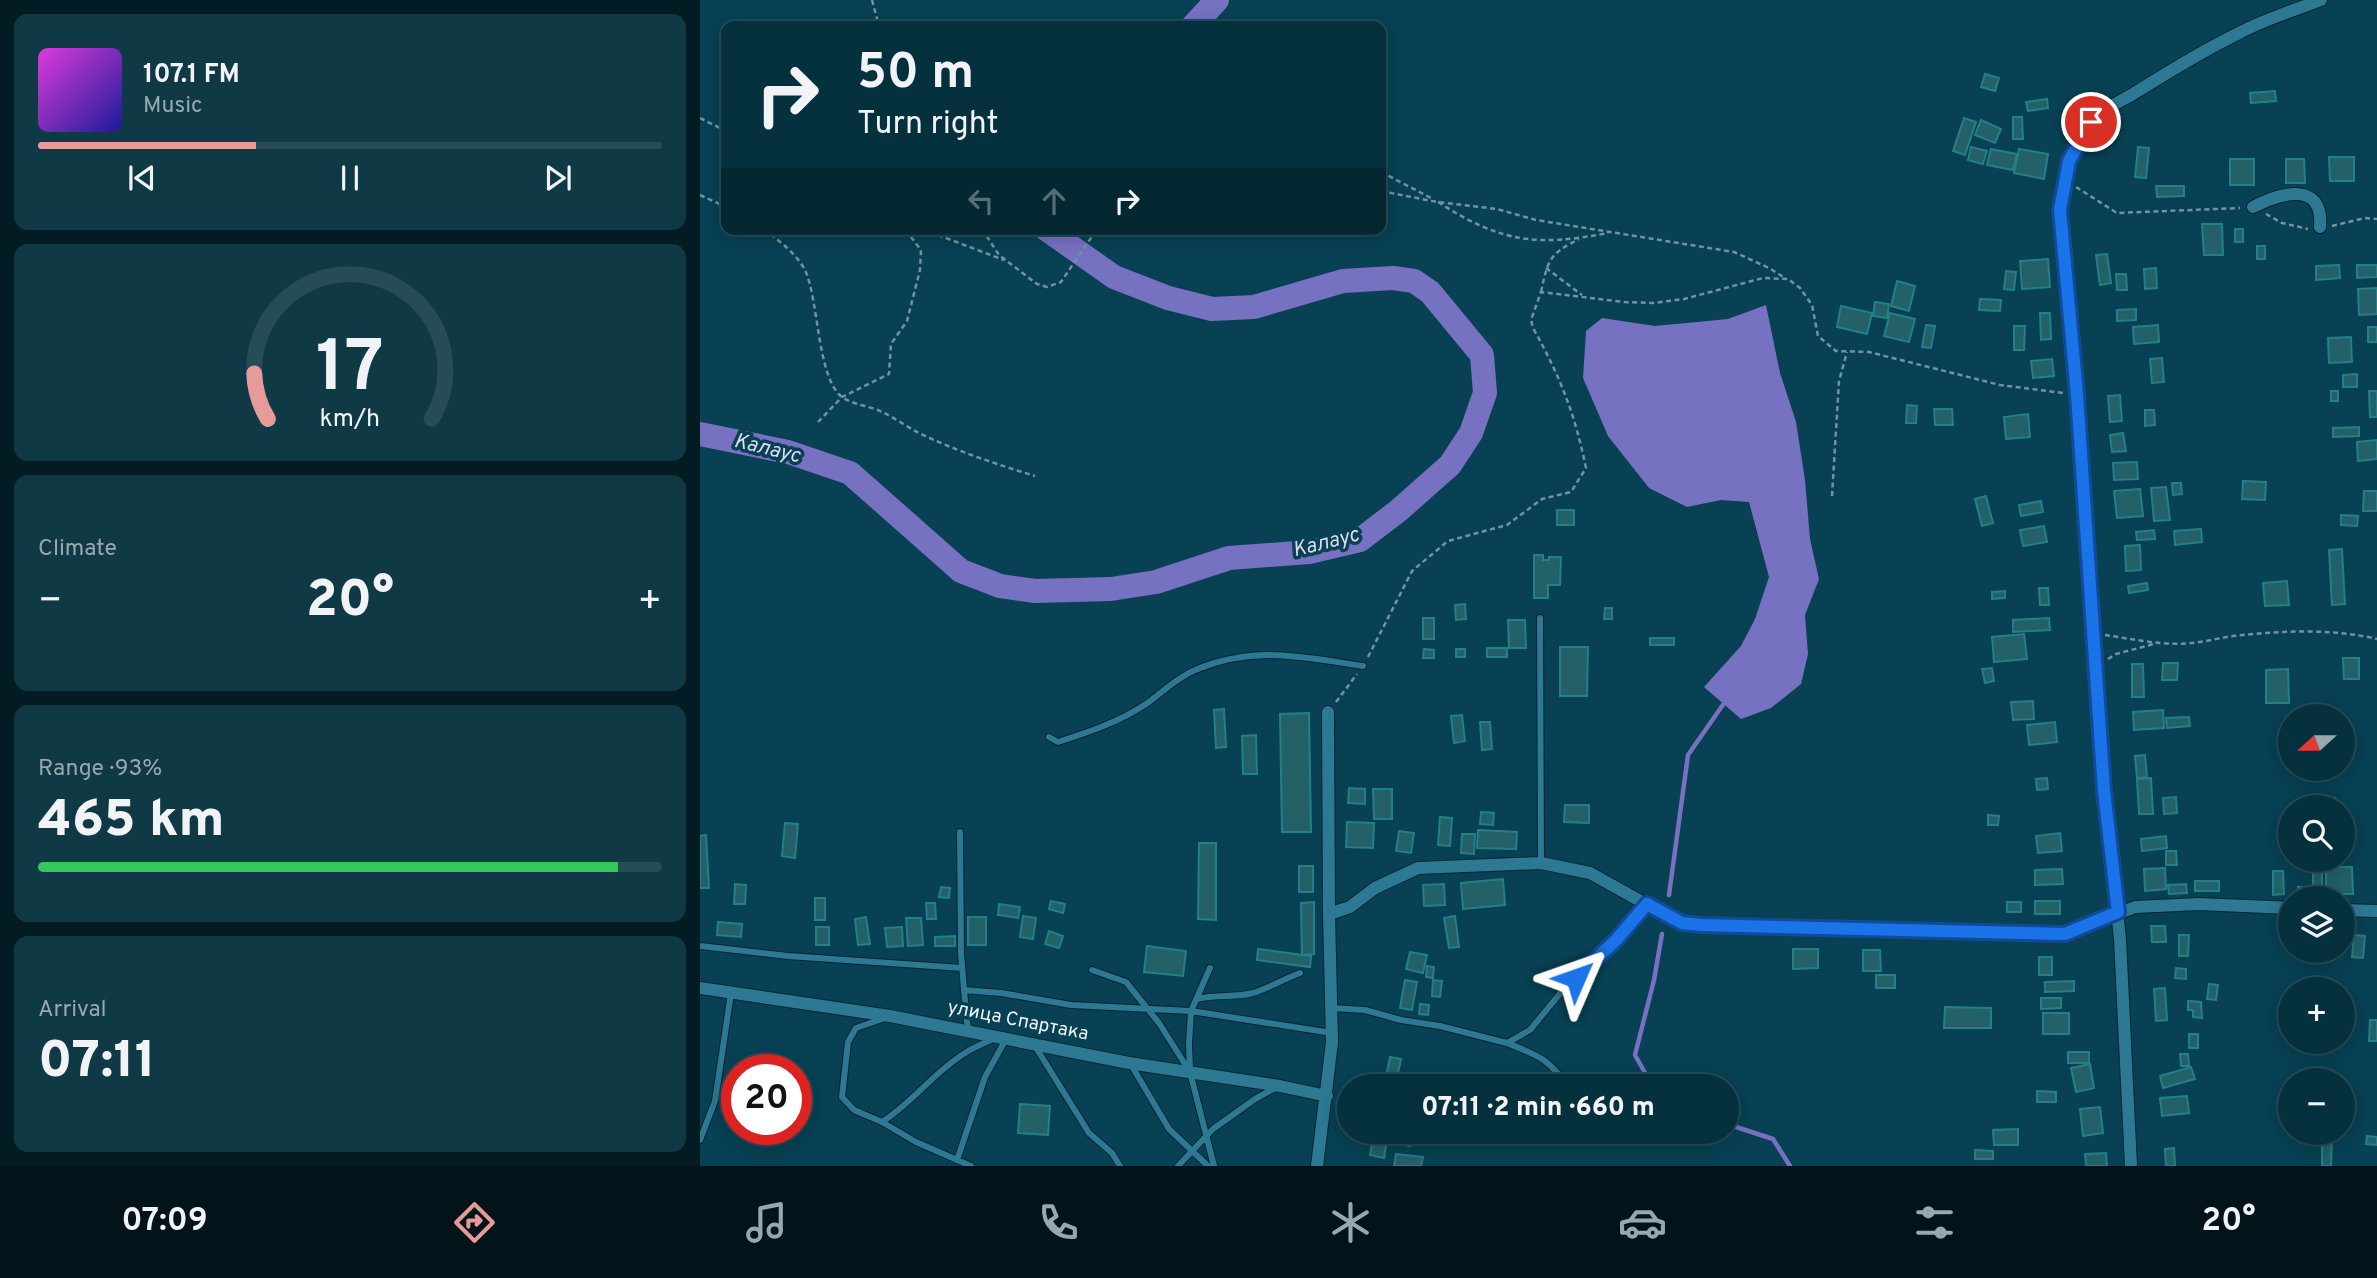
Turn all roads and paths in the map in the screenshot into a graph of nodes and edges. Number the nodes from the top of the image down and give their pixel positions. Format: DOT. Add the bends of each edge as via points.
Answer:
graph roads {
  1 [pos="872,0"];
  2 [pos="2321,0"];
  3 [pos="878,21"];
  4 [pos="700,118"];
  5 [pos="721,128"];
  6 [pos="1386,175"];
  7 [pos="2063,184"];
  8 [pos="1386,192"];
  9 [pos="700,195"];
  10 [pos="1437,202"];
  11 [pos="721,205"];
  12 [pos="2253,207"];
  13 [pos="2377,219"];
  14 [pos="2320,228"];
  15 [pos="1611,232"];
  16 [pos="772,235"];
  17 [pos="909,235"];
  18 [pos="938,235"];
  19 [pos="986,235"];
  20 [pos="1093,235"];
  21 [pos="1582,238"];
  22 [pos="1007,261"];
  23 [pos="1546,268"];
  24 [pos="1788,279"];
  25 [pos="1541,292"];
  26 [pos="1585,297"];
  27 [pos="1847,352"];
  28 [pos="2077,395"];
  29 [pos="842,397"];
  30 [pos="818,422"];
  31 [pos="1035,476"];
  32 [pos="1832,496"];
  33 [pos="1540,618"];
  34 [pos="2091,634"];
  35 [pos="2377,639"];
  36 [pos="2157,643"];
  37 [pos="1363,666"];
  38 [pos="2094,669"];
  39 [pos="1328,712"];
  40 [pos="1049,737"];
  41 [pos="960,832"];
  42 [pos="1541,863"];
  43 [pos="1647,904"];
  44 [pos="2278,907"];
  45 [pos="2355,910"];
  46 [pos="2377,911"];
  47 [pos="2118,912"];
  48 [pos="1329,914"];
  49 [pos="700,946"];
  50 [pos="962,968"];
  51 [pos="1210,968"];
  52 [pos="1092,970"];
  53 [pos="1300,973"];
  54 [pos="700,988"];
  55 [pos="964,990"];
  56 [pos="731,993"];
  57 [pos="1197,999"];
  58 [pos="1332,1008"];
  59 [pos="1150,1011"];
  60 [pos="1191,1012"];
  61 [pos="890,1016"];
  62 [pos="968,1031"];
  63 [pos="1332,1033"];
  64 [pos="1002,1038"];
  65 [pos="1507,1043"];
  66 [pos="1033,1044"];
  67 [pos="1129,1063"];
  68 [pos="1190,1072"];
  69 [pos="1559,1074"];
  70 [pos="1280,1086"];
  71 [pos="1328,1096"];
  72 [pos="883,1122"];
  73 [pos="1206,1137"];
  74 [pos="700,1140"];
  75 [pos="1194,1151"];
  76 [pos="957,1160"];
  77 [pos="971,1166"];
  78 [pos="1120,1166"];
  79 [pos="1178,1166"];
  80 [pos="1211,1166"];
  81 [pos="1317,1166"];
  82 [pos="2131,1166"];
  1 -- 3 [label="path"];
  2 -- 7 [label="street" via="2242,31 2104,112 2091,122 2078,144"];
  4 -- 5 [label="path"];
  6 -- 10 [label="path"];
  7 -- 12 [label="path" via="2079,188 2117,213"];
  7 -- 28 [label="street" via="2060,210"];
  8 -- 10 [label="path"];
  9 -- 11 [label="path"];
  10 -- 15 [label="path"];
  10 -- 21 [label="path" via="1508,237"];
  12 -- 14 [label="path" via="2304,230"];
  12 -- 14 [label="street" via="2274,197 2308,195 2318,204"];
  13 -- 14 [label="path"];
  15 -- 21 [label="path"];
  15 -- 24 [label="path" via="1734,252"];
  16 -- 29 [label="path" via="804,269 822,352"];
  17 -- 29 [label="path" via="920,250 920,270 906,321 891,344 889,374"];
  18 -- 22 [label="path"];
  19 -- 22 [label="path"];
  20 -- 22 [label="path" via="1056,286 1037,284"];
  21 -- 23 [label="path" via="1558,250"];
  23 -- 25 [label="path"];
  23 -- 26 [label="path"];
  24 -- 26 [label="path" via="1763,278 1653,303"];
  24 -- 27 [label="path" via="1811,305 1818,336 1836,351"];
  25 -- 26 [label="path"];
  25 -- 37 [label="path" via="1531,320 1533,328 1577,422 1587,468 1571,492 1542,499 1507,525 1448,541 1412,571"];
  27 -- 28 [label="path" via="1870,352 2000,385"];
  27 -- 32 [label="path" via="1839,381"];
  28 -- 34 [label="street"];
  29 -- 30 [label="path"];
  29 -- 31 [label="path" via="930,438"];
  33 -- 42 [label="lane"];
  34 -- 36 [label="path"];
  34 -- 38 [label="street"];
  35 -- 36 [label="path" via="2324,631"];
  36 -- 38 [label="path" via="2116,654"];
  37 -- 39 [label="path"];
  37 -- 40 [label="lane" via="1259,653 1227,659 1192,671 1126,716 1101,727 1058,742"];
  38 -- 47 [label="street"];
  39 -- 48 [label="street"];
  41 -- 50 [label="lane"];
  42 -- 43 [label="street" via="1590,873"];
  42 -- 48 [label="street" via="1418,869"];
  43 -- 47 [label="street" via="1682,923 1701,925 2065,934"];
  43 -- 65 [label="lane" via="1530,1030"];
  44 -- 47 [label="street" via="2199,904"];
  45 -- 46 [label="street"];
  47 -- 82 [label="street"];
  48 -- 58 [label="street"];
  49 -- 50 [label="lane"];
  50 -- 55 [label="lane"];
  51 -- 57 [label="lane"];
  52 -- 59 [label="lane" via="1126,982"];
  53 -- 57 [label="lane" via="1255,992"];
  54 -- 56 [label="street, улица Спартака"];
  55 -- 59 [label="lane"];
  55 -- 62 [label="lane"];
  56 -- 61 [label="street, улица Спартака"];
  56 -- 74 [label="lane" via="715,1101"];
  57 -- 60 [label="lane"];
  58 -- 63 [label="street"];
  58 -- 65 [label="lane" via="1365,1010"];
  59 -- 60 [label="lane"];
  59 -- 68 [label="lane"];
  60 -- 63 [label="lane"];
  60 -- 68 [label="lane"];
  61 -- 62 [label="street, улица Спартака"];
  61 -- 72 [label="lane" via="856,1028 844,1066 842,1097 854,1110"];
  62 -- 64 [label="street, улица Спартака"];
  63 -- 71 [label="street"];
  64 -- 66 [label="street, улица Спартака"];
  64 -- 72 [label="lane" via="965,1053"];
  64 -- 76 [label="lane"];
  65 -- 69 [label="lane" via="1553,1065"];
  66 -- 67 [label="street, улица Спартака"];
  66 -- 78 [label="lane" via="1089,1133"];
  67 -- 68 [label="street, улица Спартака"];
  67 -- 75 [label="lane" via="1169,1129"];
  68 -- 70 [label="street, улица Спартака"];
  68 -- 73 [label="lane"];
  70 -- 71 [label="street, улица Спартака"];
  70 -- 73 [label="lane"];
  71 -- 81 [label="street"];
  72 -- 76 [label="lane"];
  73 -- 75 [label="lane"];
  73 -- 80 [label="lane"];
  75 -- 79 [label="lane"];
  75 -- 80 [label="lane"];
  76 -- 77 [label="lane"];
}
